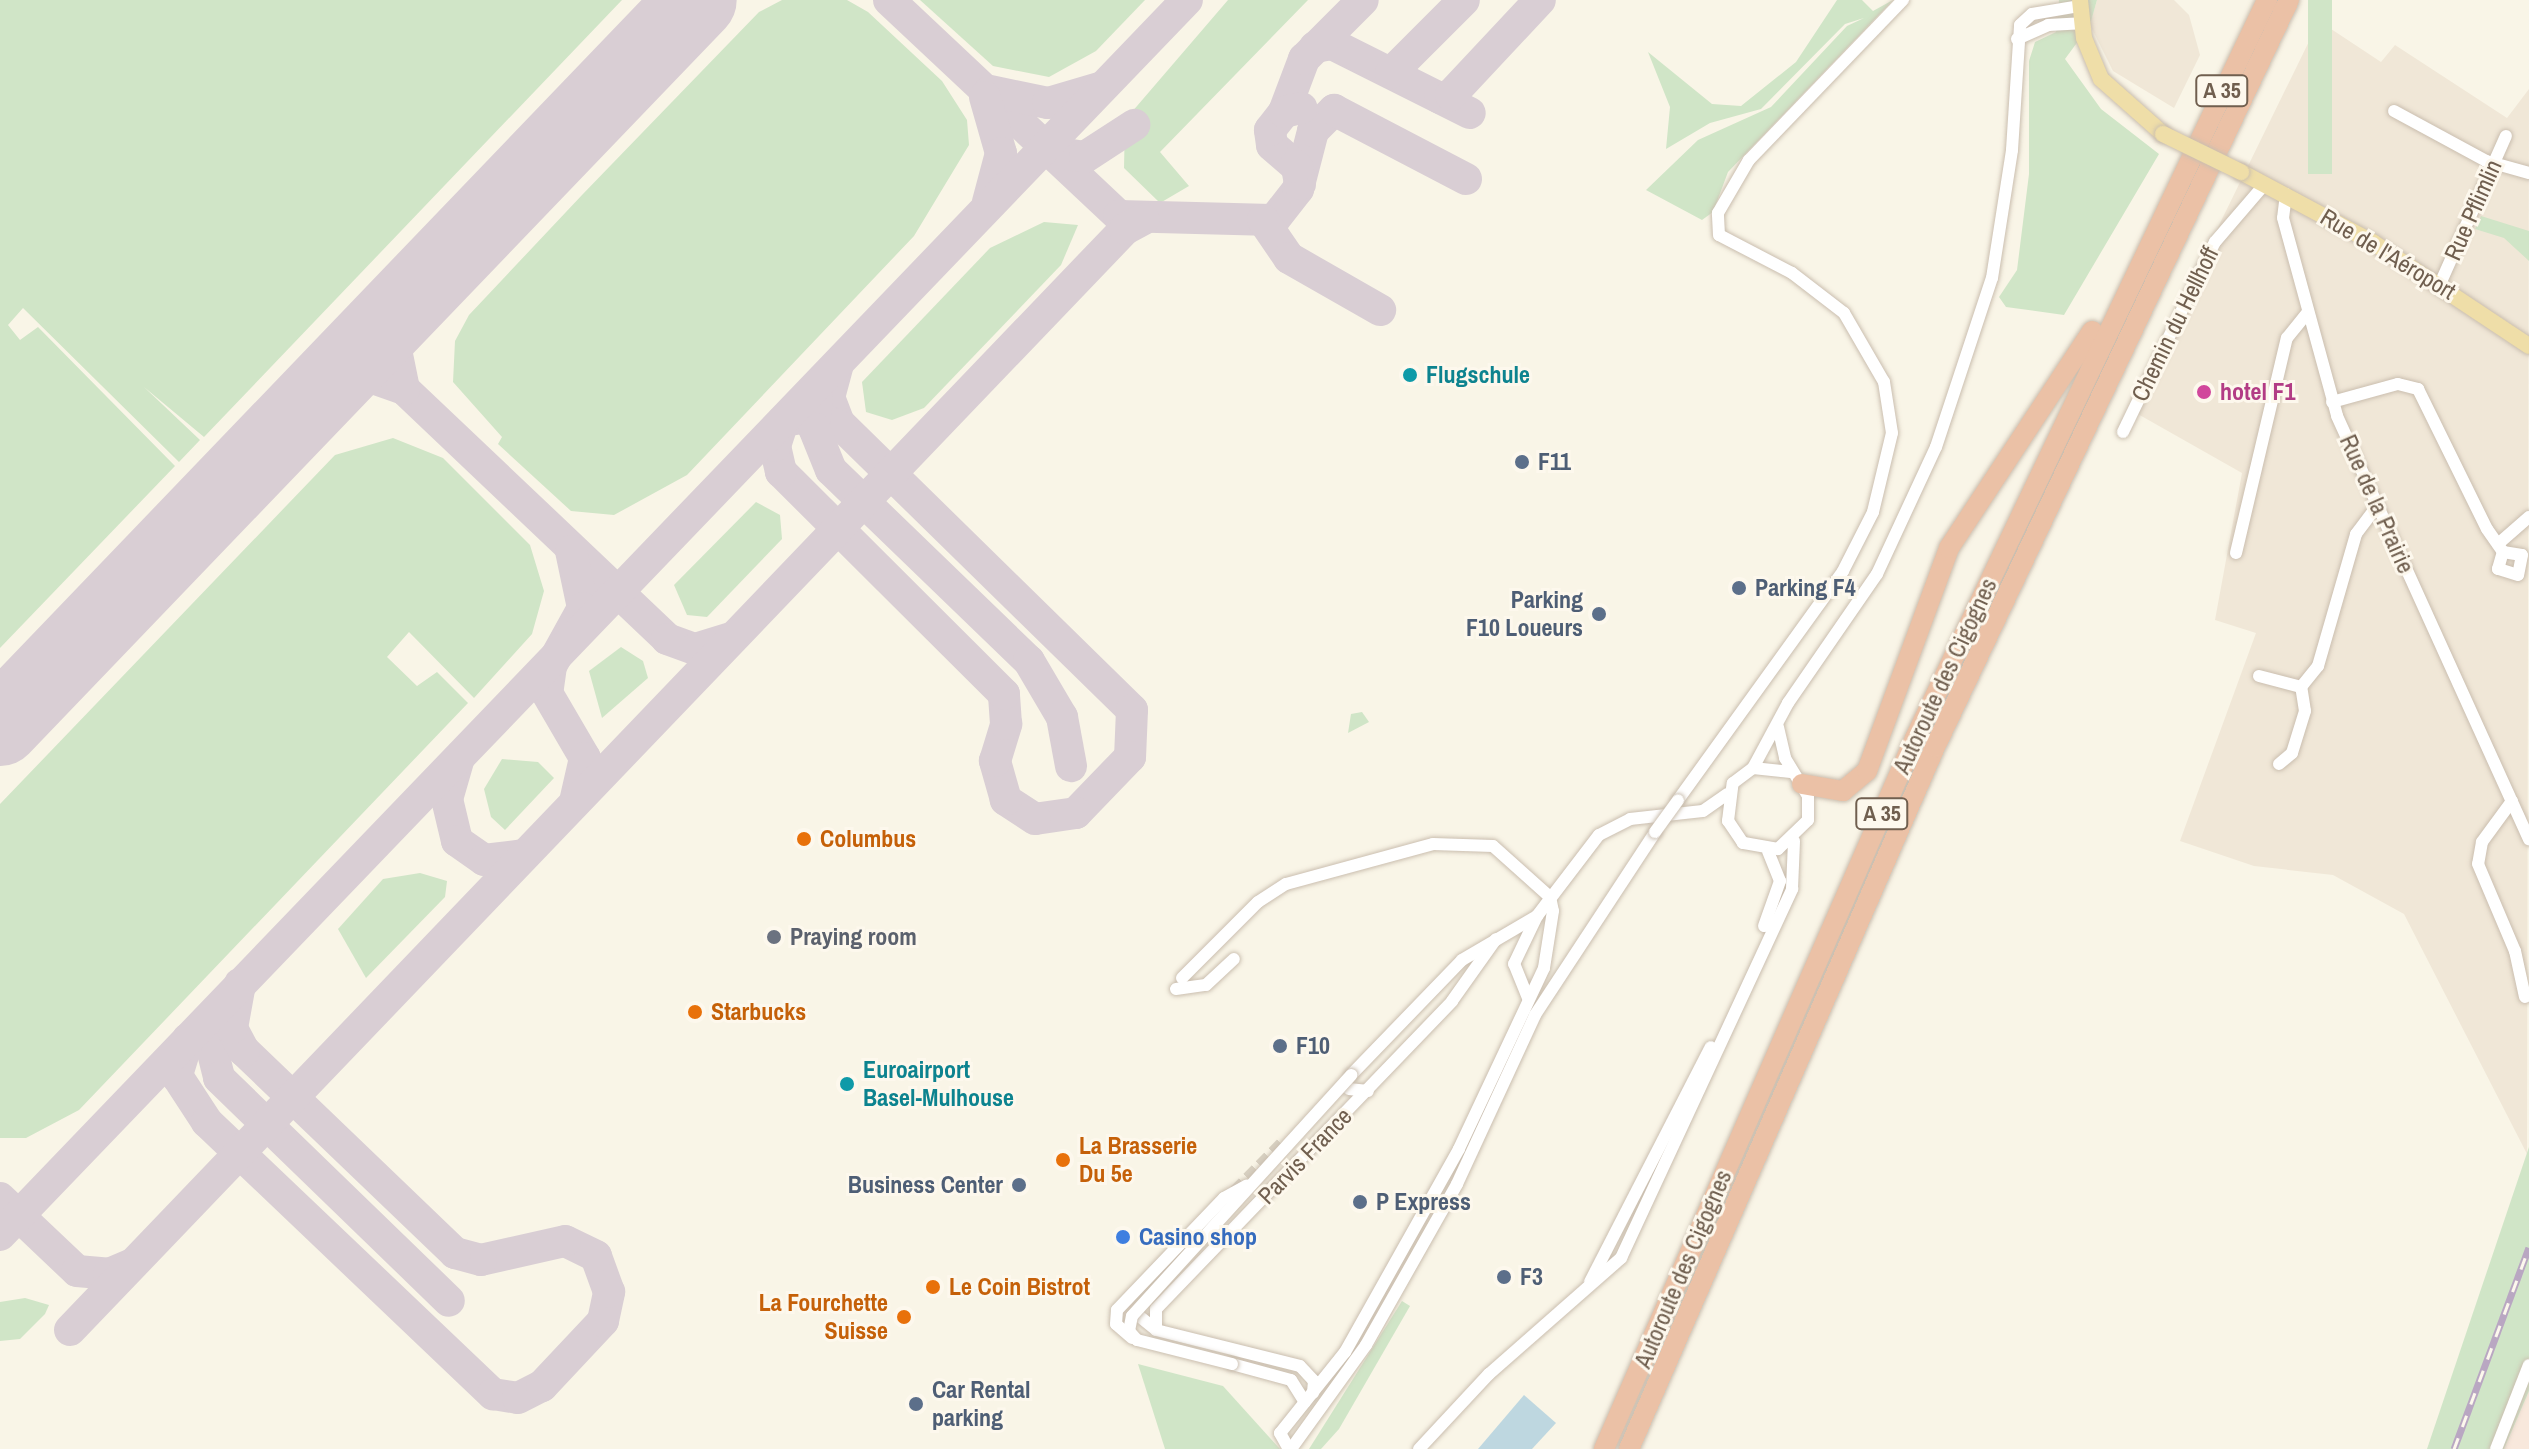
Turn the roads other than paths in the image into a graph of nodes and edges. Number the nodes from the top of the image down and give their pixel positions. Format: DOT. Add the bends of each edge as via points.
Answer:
graph roads {
  1 [pos="1903,0"];
  2 [pos="2267,0"];
  3 [pos="2289,0"];
  4 [pos="2080,3"];
  5 [pos="2081,23"];
  6 [pos="2017,39"];
  7 [pos="2394,111"];
  8 [pos="2506,136"];
  9 [pos="2496,163"];
  10 [pos="2529,173"];
  11 [pos="2264,185"];
  12 [pos="2286,194"];
  13 [pos="2440,284"];
  14 [pos="2126,286"];
  15 [pos="2307,313"];
  16 [pos="2529,346"];
  17 [pos="2332,402"];
  18 [pos="2123,432"];
  19 [pos="2377,506"];
  20 [pos="2529,517"];
  21 [pos="2236,553"];
  22 [pos="2259,676"];
  23 [pos="2301,687"];
  24 [pos="1778,727"];
  25 [pos="2279,764"];
  26 [pos="1753,768"];
  27 [pos="1797,778"];
  28 [pos="1727,794"];
  29 [pos="2512,801"];
  30 [pos="2529,840"];
  31 [pos="1794,841"];
  32 [pos="1768,851"];
  33 [pos="1550,897"];
  34 [pos="1537,916"];
  35 [pos="1496,939"];
  36 [pos="2529,945"];
  37 [pos="1759,947"];
  38 [pos="2515,951"];
  39 [pos="1234,959"];
  40 [pos="2525,997"];
  41 [pos="1528,998"];
  42 [pos="1724,1028"];
  43 [pos="1349,1089"];
  44 [pos="1368,1091"];
  45 [pos="1647,1168"];
  46 [pos="1653,1194"];
  47 [pos="1574,1301"];
  48 [pos="1139,1316"];
  49 [pos="1156,1330"];
  50 [pos="1675,1347"];
  51 [pos="2529,1365"];
  52 [pos="1309,1398"];
  53 [pos="1290,1449"];
  54 [pos="1422,1449"];
  55 [pos="1604,1449"];
  56 [pos="1629,1449"];
  57 [pos="1642,1449"];
  58 [pos="2496,1449"];
  1 -- 53 [label="street, bridge" via="1749,160 1718,213 1719,235 1817,289 1873,356 1884,382 1892,433 1873,512 1843,571 1655,832 1535,1015 1426,1243"];
  2 -- 14 [label="highway, Autoroute des Cigognes / A 35"];
  3 -- 50 [label="highway, Autoroute des Cigognes / A 35" via="1935,747"];
  4 -- 5 [label="main road, Rue de l'Aéroport"];
  4 -- 6 [label="street" via="2032,14"];
  5 -- 6 [label="street" via="2048,25"];
  5 -- 11 [label="main road, Rue de l'Aéroport, bridge" via="2101,79 2163,134"];
  6 -- 24 [label="street" via="2012,150 1992,278 1936,447 1877,574"];
  7 -- 9 [label="street"];
  8 -- 9 [label="street, Rue Pflimlin"];
  9 -- 10 [label="street"];
  9 -- 13 [label="street, Rue Pflimlin"];
  11 -- 12 [label="main road, Rue de l'Aéroport"];
  11 -- 18 [label="street, Chemin du Hellhoff" via="2215,242"];
  12 -- 13 [label="main road, Rue de l'Aéroport"];
  12 -- 15 [label="street, Rue de la Prairie" via="2283,218"];
  13 -- 16 [label="main road, Rue de l'Aéroport"];
  14 -- 27 [label="highway" via="1949,548 1867,771 1843,791"];
  14 -- 55 [label="highway, Autoroute des Cigognes / A 35" via="1915,738"];
  15 -- 17 [label="street, Rue de la Prairie"];
  15 -- 21 [label="street" via="2287,338"];
  17 -- 19 [label="street, Rue de la Prairie"];
  17 -- 20 [label="street" via="2398,384 2418,389 2501,548"];
  19 -- 23 [label="street" via="2360,523 2318,666"];
  19 -- 29 [label="street, Rue de la Prairie"];
  22 -- 23 [label="street"];
  23 -- 25 [label="street" via="2305,711 2292,753"];
  24 -- 26 [label="street"];
  24 -- 27 [label="street"];
  26 -- 27 [label="street"];
  26 -- 28 [label="street"];
  27 -- 31 [label="street" via="1810,808"];
  28 -- 32 [label="street" via="1734,834"];
  28 -- 33 [label="street" via="1703,811 1612,826"];
  29 -- 30 [label="street, Rue de la Prairie"];
  29 -- 38 [label="street" via="2478,855"];
  31 -- 32 [label="street"];
  31 -- 37 [label="street" via="1792,889"];
  32 -- 37 [label="street" via="1780,881"];
  33 -- 34 [label="street"];
  33 -- 39 [label="street" via="1486,842 1433,844 1286,884 1258,902 1179,983 1206,985"];
  33 -- 41 [label="street" via="1555,933"];
  34 -- 35 [label="street"];
  34 -- 41 [label="street" via="1514,964"];
  35 -- 44 [label="street, Parvis France" via="1452,1001"];
  35 -- 52 [label="street, bridge" via="1462,960 1132,1316 1129,1331 1137,1340 1291,1380"];
  36 -- 38 [label="street"];
  37 -- 42 [label="street"];
  38 -- 40 [label="street"];
  41 -- 52 [label="street" via="1421,1220"];
  42 -- 45 [label="street"];
  42 -- 46 [label="street"];
  43 -- 44 [label="street"];
  44 -- 49 [label="street, Parvis France" via="1156,1309"];
  45 -- 46 [label="street"];
  45 -- 47 [label="street" via="1614,1247"];
  46 -- 47 [label="street" via="1621,1258"];
  47 -- 54 [label="street" via="1489,1374"];
  48 -- 49 [label="street"];
  49 -- 52 [label="street" via="1300,1366 1314,1381"];
  50 -- 56 [label="highway, Autoroute des Cigognes / A 35"];
  50 -- 57 [label="highway"];
  51 -- 58 [label="street"];
  52 -- 53 [label="street" via="1280,1433"];
}
